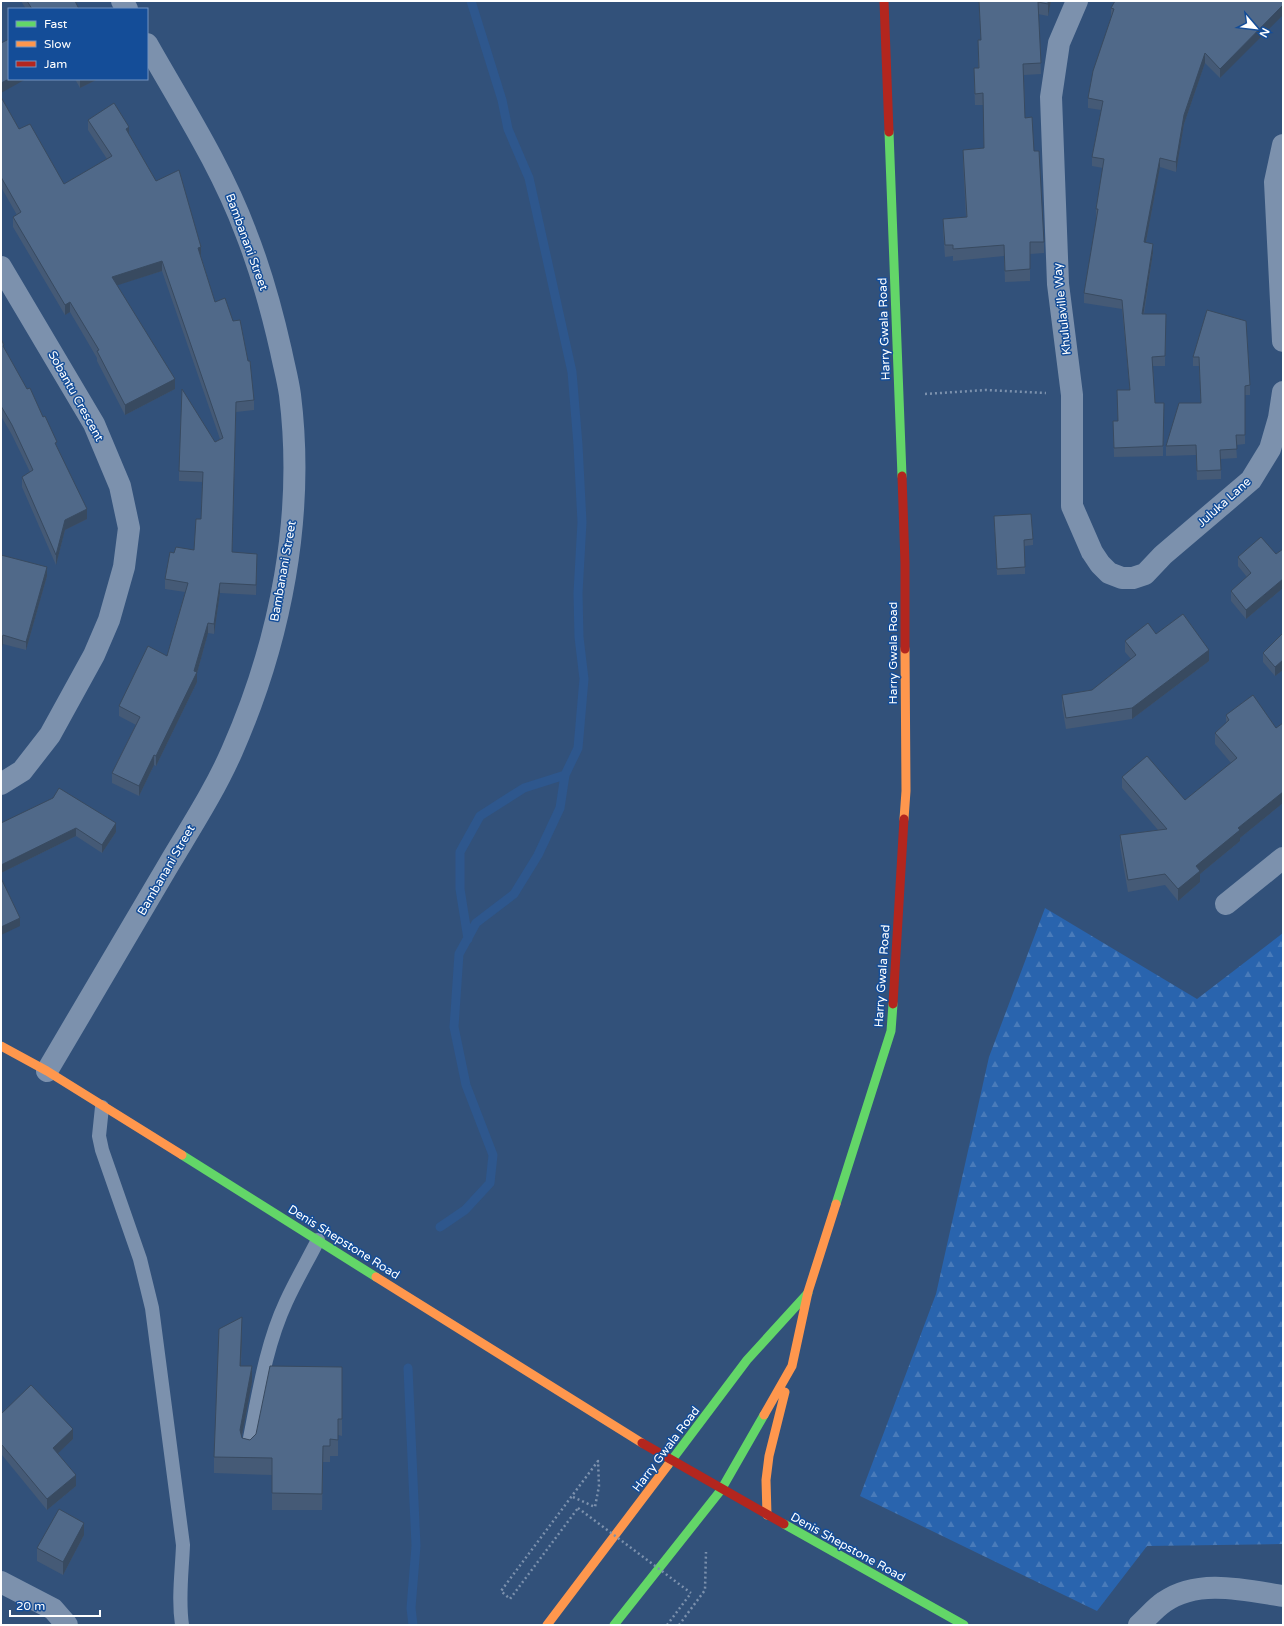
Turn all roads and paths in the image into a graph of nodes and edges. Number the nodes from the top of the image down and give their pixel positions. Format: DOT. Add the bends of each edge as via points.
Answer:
graph roads {
  1 [pos="884,1"];
  2 [pos="1077,1"];
  3 [pos="148,46"];
  4 [pos="1283,145"];
  5 [pos="1,267"];
  6 [pos="1283,341"];
  7 [pos="1283,392"];
  8 [pos="1072,395"];
  9 [pos="898,396"];
  10 [pos="1145,574"];
  11 [pos="1,784"];
  12 [pos="1283,858"];
  13 [pos="1226,904"];
  14 [pos="1,1046"];
  15 [pos="46,1071"];
  16 [pos="102,1107"];
  17 [pos="318,1240"];
  18 [pos="808,1292"];
  19 [pos="792,1366"];
  20 [pos="248,1448"];
  21 [pos="672,1462"];
  22 [pos="721,1490"];
  23 [pos="573,1497"];
  24 [pos="767,1515"];
  25 [pos="1,1582"];
  26 [pos="705,1590"];
  27 [pos="1283,1596"];
  28 [pos="67,1625"];
  29 [pos="182,1625"];
  30 [pos="547,1625"];
  31 [pos="614,1625"];
  32 [pos="667,1625"];
  33 [pos="679,1625"];
  34 [pos="964,1625"];
  35 [pos="1139,1625"];
  1 -- 9 [label="main road, Harry Gwala Road"];
  2 -- 8 [label="street, Khululaville Way" via="1059,43 1051,97 1058,284"];
  3 -- 15 [label="street, Bambanani Street" via="224,179 264,285 290,394 294,458 293,528 270,641 253,699 231,753 146,904"];
  4 -- 6 [label="street" via="1275,182"];
  5 -- 11 [label="street, Sobantu Crescent" via="94,424 120,486 129,528 124,568 109,620 94,655 50,735 22,771"];
  7 -- 10 [label="street, Juluka Lane" via="1270,448 1251,480 1163,555"];
  8 -- 9 [label="path" via="986,390"];
  8 -- 10 [label="street, Khululaville Way" via="1072,506 1092,552 1109,573 1122,578 1134,578"];
  9 -- 18 [label="main road, Harry Gwala Road" via="904,563 906,791 890,1031"];
  12 -- 13 [label="street"];
  14 -- 15 [label="main road, Denis Shepstone Road"];
  15 -- 16 [label="main road, Denis Shepstone Road"];
  16 -- 17 [label="main road, Denis Shepstone Road"];
  16 -- 29 [label="lane" via="99,1136 102,1150 140,1259 152,1308 183,1545 180,1581"];
  17 -- 20 [label="lane" via="286,1302 276,1328 268,1352"];
  17 -- 21 [label="main road, Denis Shepstone Road"];
  18 -- 19 [label="main road, Harry Gwala Road"];
  18 -- 21 [label="main road, Harry Gwala Road" via="747,1360"];
  19 -- 22 [label="main road, Harry Gwala Road"];
  19 -- 24 [label="main road" via="769,1456 766,1480"];
  21 -- 22 [label="main road, Denis Shepstone Road"];
  21 -- 30 [label="main road, Harry Gwala Road"];
  22 -- 24 [label="main road, Denis Shepstone Road"];
  22 -- 31 [label="main road, Harry Gwala Road"];
  23 -- 23 [label="path" via="595,1507 599,1486 598,1462"];
  23 -- 32 [label="path, bridge" via="500,1591 510,1599 578,1508 691,1593"];
  24 -- 34 [label="main road, Denis Shepstone Road"];
  25 -- 28 [label="street" via="53,1609"];
  26 -- 33 [label="path"];
  27 -- 35 [label="street" via="1224,1587 1188,1590 1164,1602"];
}
